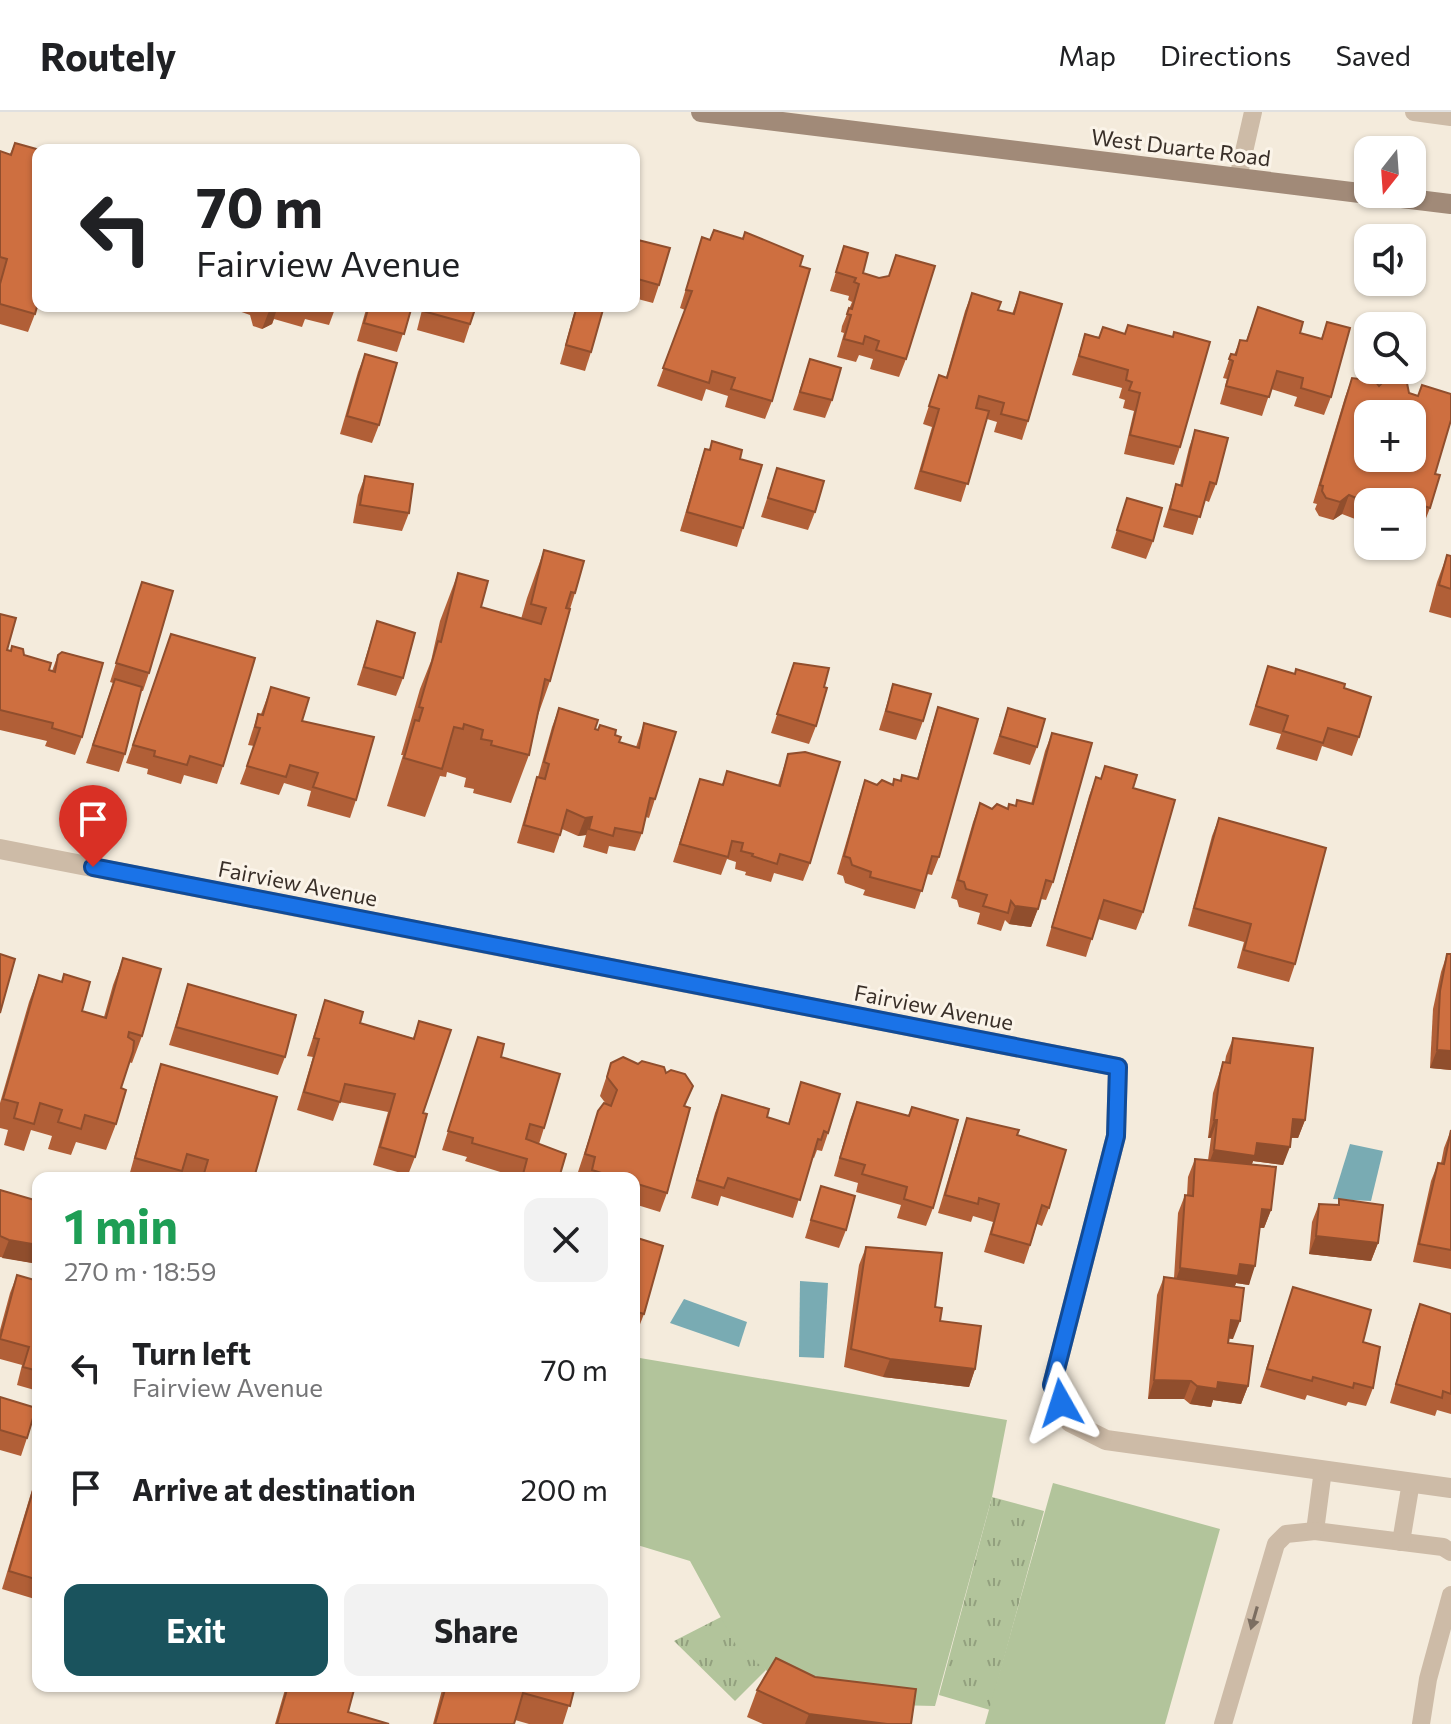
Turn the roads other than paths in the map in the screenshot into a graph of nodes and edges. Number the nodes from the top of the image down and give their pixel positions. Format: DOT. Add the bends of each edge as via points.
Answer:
graph roads {
  1 [pos="701,112"];
  2 [pos="1253,112"];
  3 [pos="1414,112"];
  4 [pos="1451,117"];
  5 [pos="1238,178"];
  6 [pos="1354,192"];
  7 [pos="1426,201"];
  8 [pos="1451,204"];
  9 [pos="0,849"];
  10 [pos="1323,1470"];
  11 [pos="1411,1482"];
  12 [pos="1451,1488"];
  13 [pos="1315,1531"];
  14 [pos="1401,1542"];
  15 [pos="1451,1552"];
  16 [pos="1451,1595"];
  17 [pos="1223,1724"];
  18 [pos="1421,1724"];
  1 -- 5 [label="main road, West Duarte Road"];
  2 -- 5 [label="lane"];
  3 -- 4 [label="lane"];
  5 -- 6 [label="main road, West Duarte Road"];
  7 -- 8 [label="main road, West Duarte Road"];
  9 -- 10 [label="street, Fairview Avenue" via="1118,1067 1116,1136 1052,1385 1070,1422 1106,1440"];
  10 -- 11 [label="street, Fairview Avenue"];
  10 -- 13 [label="lane"];
  11 -- 12 [label="street, Fairview Avenue"];
  11 -- 14 [label="lane"];
  13 -- 14 [label="lane"];
  13 -- 17 [label="lane, one-way" via="1286,1534 1276,1544"];
  14 -- 15 [label="lane"];
  16 -- 18 [label="lane"];
}
